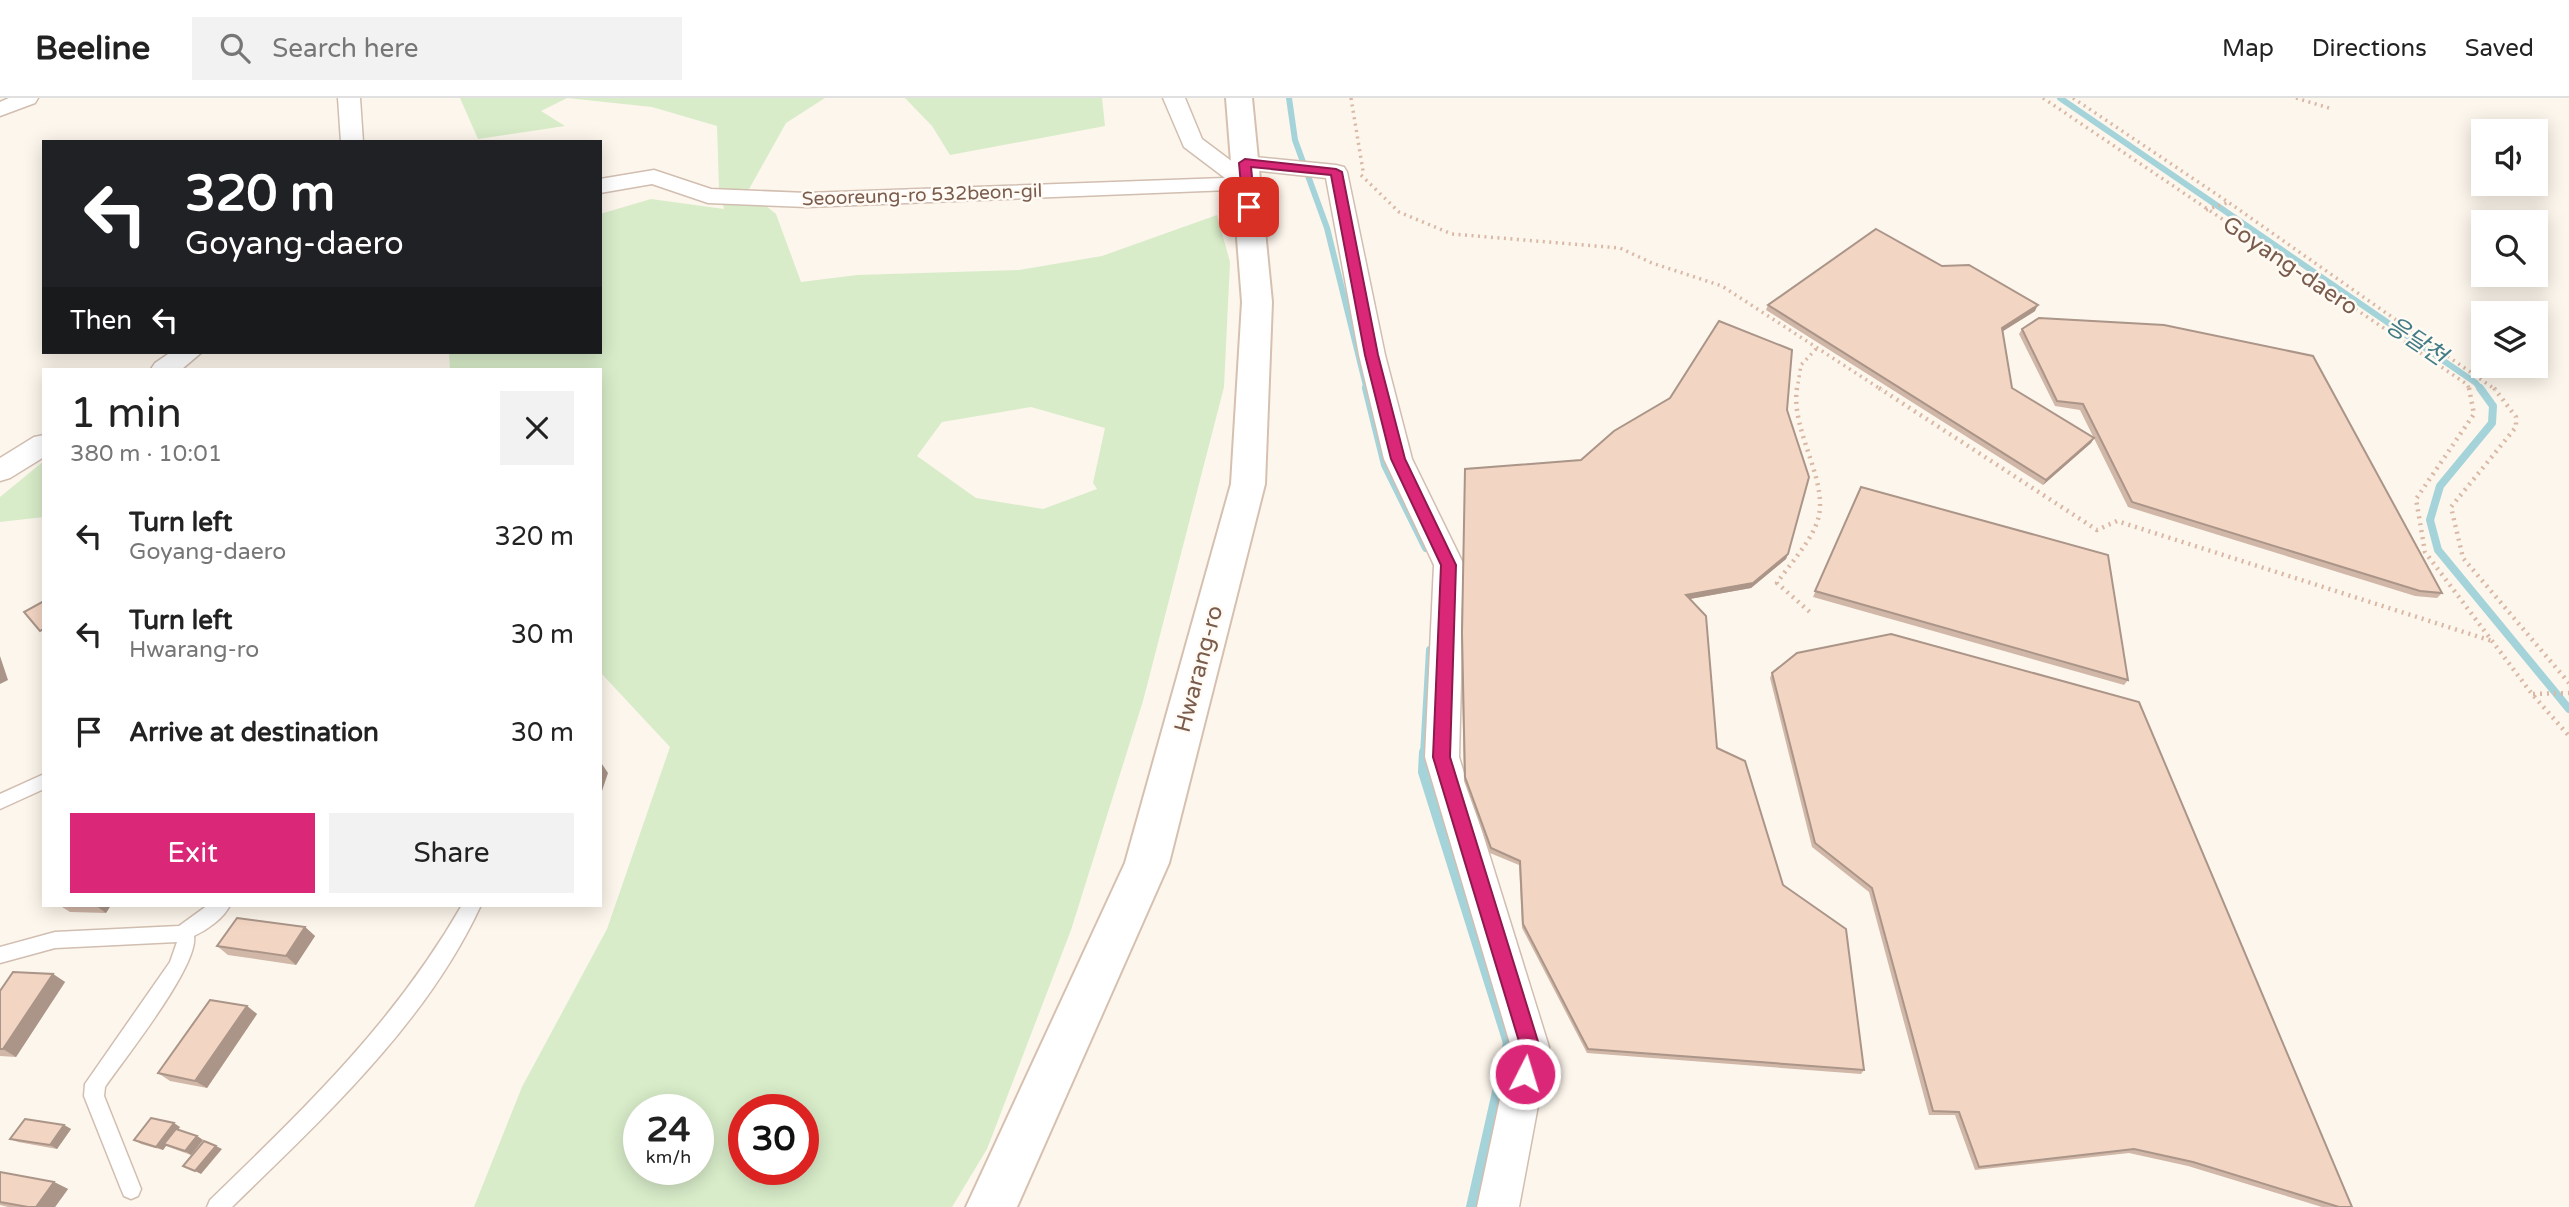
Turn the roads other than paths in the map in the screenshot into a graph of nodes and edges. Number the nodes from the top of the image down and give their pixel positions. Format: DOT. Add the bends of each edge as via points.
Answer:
graph roads {
  1 [pos="27,98"];
  2 [pos="349,98"];
  3 [pos="1174,98"];
  4 [pos="1239,98"];
  5 [pos="0,110"];
  6 [pos="352,140"];
  7 [pos="1246,173"];
  8 [pos="602,186"];
  9 [pos="186,354"];
  10 [pos="165,368"];
  11 [pos="42,445"];
  12 [pos="0,471"];
  13 [pos="42,783"];
  14 [pos="0,803"];
  15 [pos="219,907"];
  16 [pos="471,907"];
  17 [pos="181,934"];
  18 [pos="0,955"];
  19 [pos="131,1189"];
  20 [pos="218,1207"];
  21 [pos="991,1207"];
  22 [pos="1499,1207"];
  1 -- 5 [label="street"];
  2 -- 6 [label="street"];
  3 -- 7 [label="street" via="1192,142"];
  4 -- 7 [label="main road, Hwarang-ro"];
  7 -- 8 [label="street, Seooreung-ro 532beon-gil" via="807,201 708,196 654,177"];
  7 -- 21 [label="main road, Hwarang-ro" via="1257,302 1248,484 1147,863"];
  7 -- 22 [label="street" via="1350,174 1372,355 1398,459 1449,565 1441,757 1530,1048"];
  9 -- 10 [label="street"];
  11 -- 12 [label="street"];
  13 -- 14 [label="lane"];
  15 -- 17 [label="lane"];
  16 -- 20 [label="lane" via="372,1049 337,1090"];
  17 -- 18 [label="lane" via="55,940"];
  17 -- 19 [label="lane" via="186,939 185,951 177,968 95,1084 94,1096"];
}
